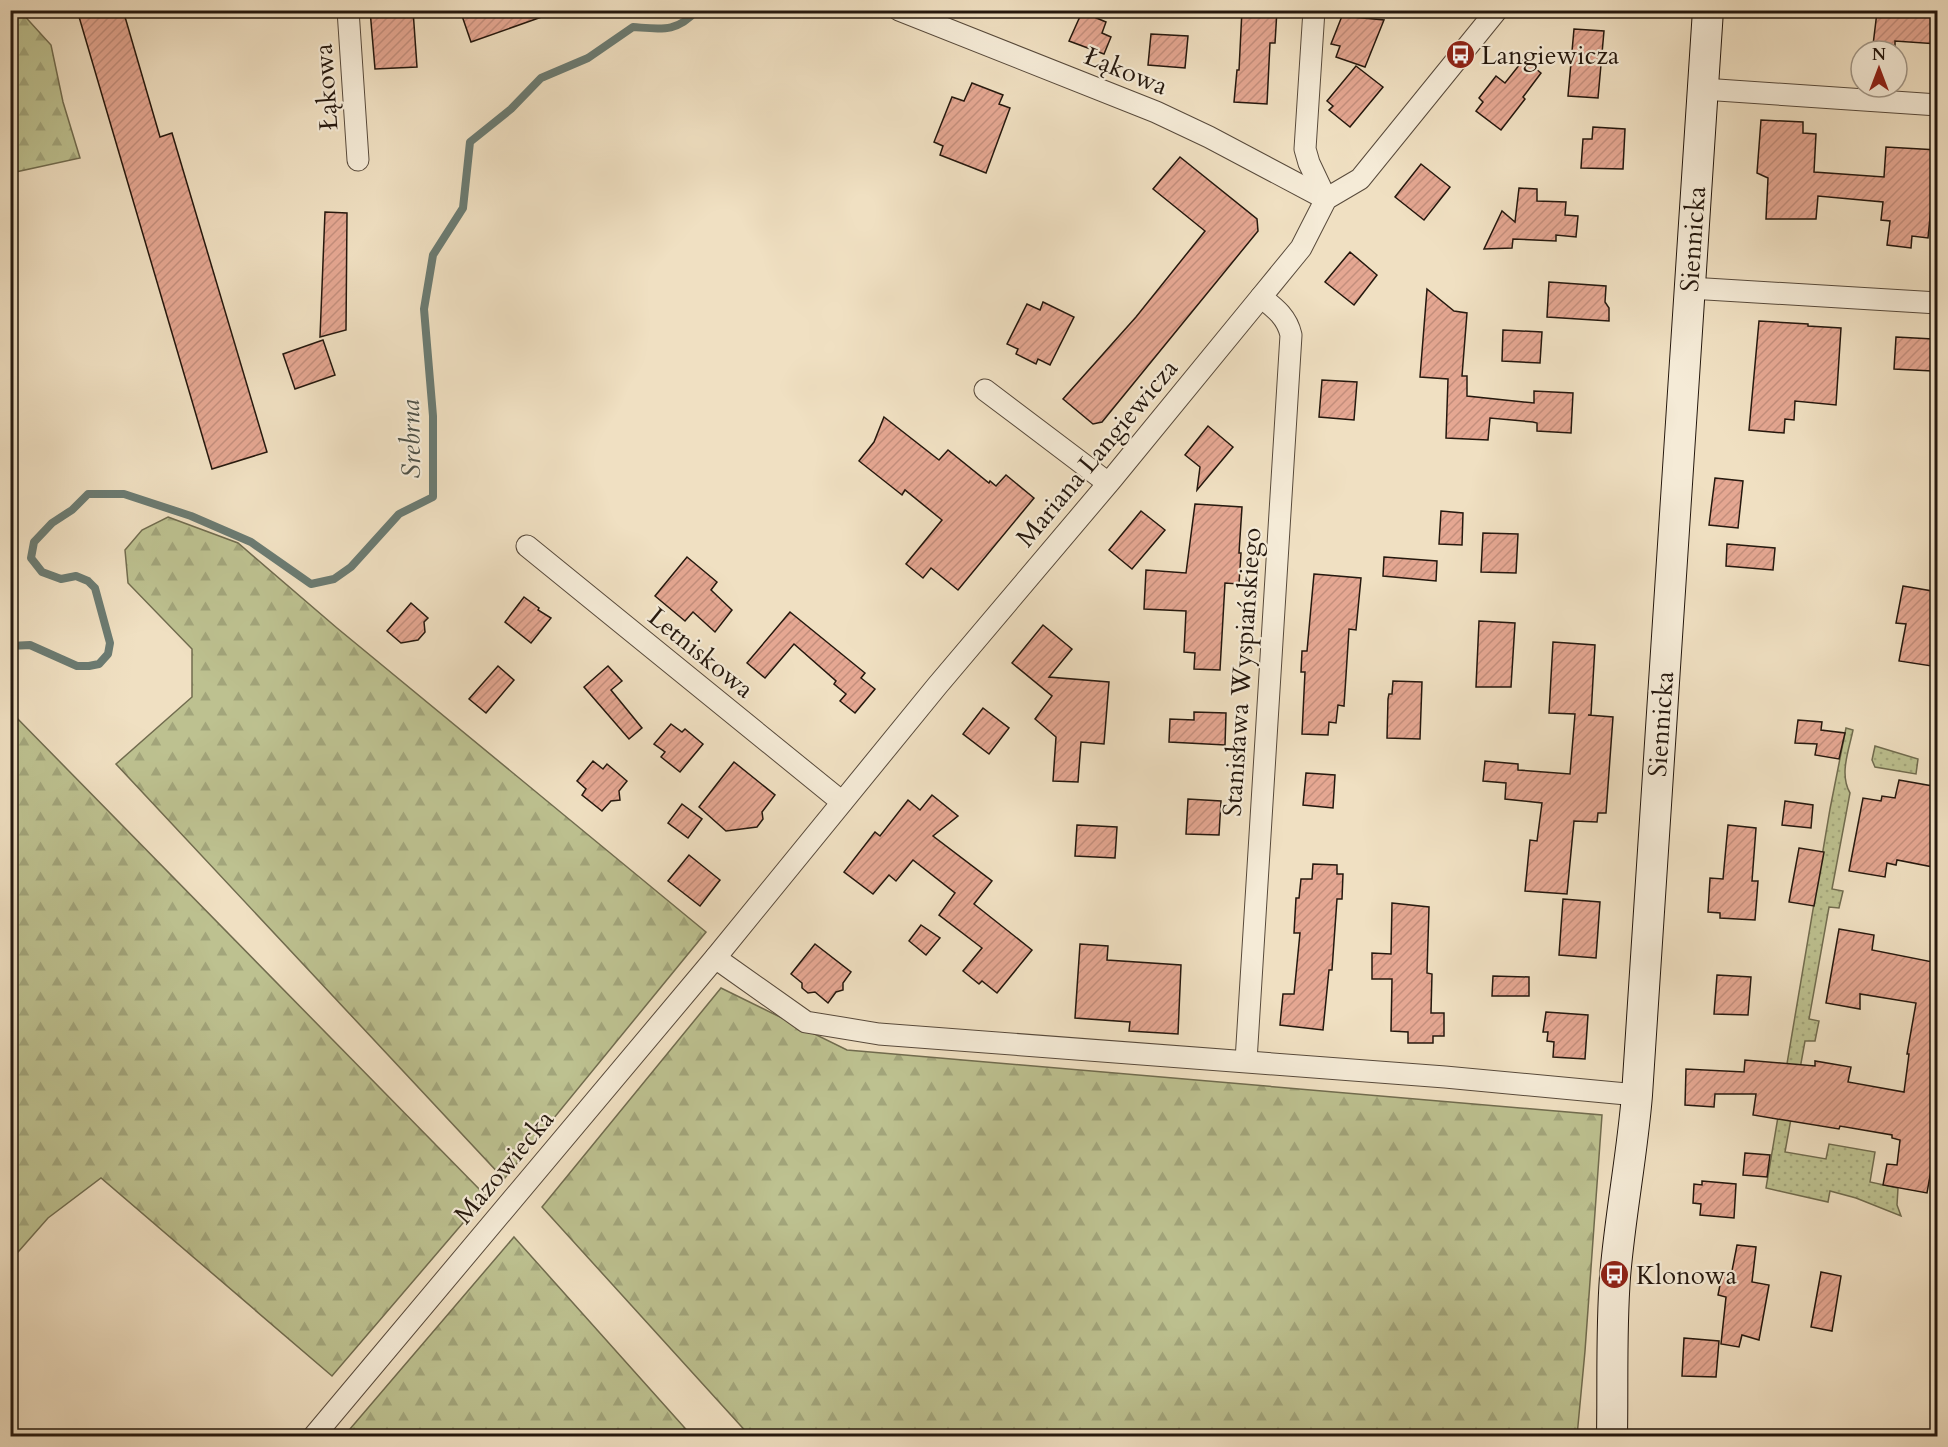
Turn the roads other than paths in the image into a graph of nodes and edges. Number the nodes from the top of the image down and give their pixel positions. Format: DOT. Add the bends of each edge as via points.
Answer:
graph roads {
  1 [pos="348,10"];
  2 [pos="899,10"];
  3 [pos="1314,10"];
  4 [pos="1497,10"];
  5 [pos="1708,10"];
  6 [pos="1703,88"];
  7 [pos="1938,105"];
  8 [pos="358,160"];
  9 [pos="1326,199"];
  10 [pos="1689,288"];
  11 [pos="1261,297"];
  12 [pos="1938,303"];
  13 [pos="985,390"];
  14 [pos="1108,483"];
  15 [pos="527,546"];
  16 [pos="842,802"];
  17 [pos="735,932"];
  18 [pos="716,957"];
  19 [pos="1246,1061"];
  20 [pos="1636,1095"];
  21 [pos="314,1437"];
  22 [pos="1612,1437"];
  1 -- 8 [label="street, Łąkowa"];
  2 -- 9 [label="street, Łąkowa" via="1156,112"];
  3 -- 9 [label="street" via="1305,148"];
  4 -- 9 [label="street" via="1360,179"];
  5 -- 6 [label="main road, Siennicka"];
  6 -- 7 [label="street"];
  6 -- 10 [label="main road, Siennicka"];
  9 -- 11 [label="street, Mariana Langiewicza" via="1300,248"];
  10 -- 12 [label="street"];
  10 -- 20 [label="main road, Siennicka"];
  11 -- 14 [label="street, Mariana Langiewicza"];
  11 -- 19 [label="street, Stanisława Wyspiańskiego" via="1283,315 1291,335"];
  13 -- 14 [label="street"];
  14 -- 16 [label="street, Mariana Langiewicza"];
  15 -- 16 [label="street, Letniskowa"];
  16 -- 17 [label="street, Mariana Langiewicza"];
  17 -- 18 [label="street, Mazowiecka"];
  18 -- 19 [label="street" via="806,1022 879,1034"];
  18 -- 21 [label="street, Mazowiecka"];
  19 -- 20 [label="street"];
  20 -- 22 [label="main road, Siennicka" via="1613,1312"];
}
